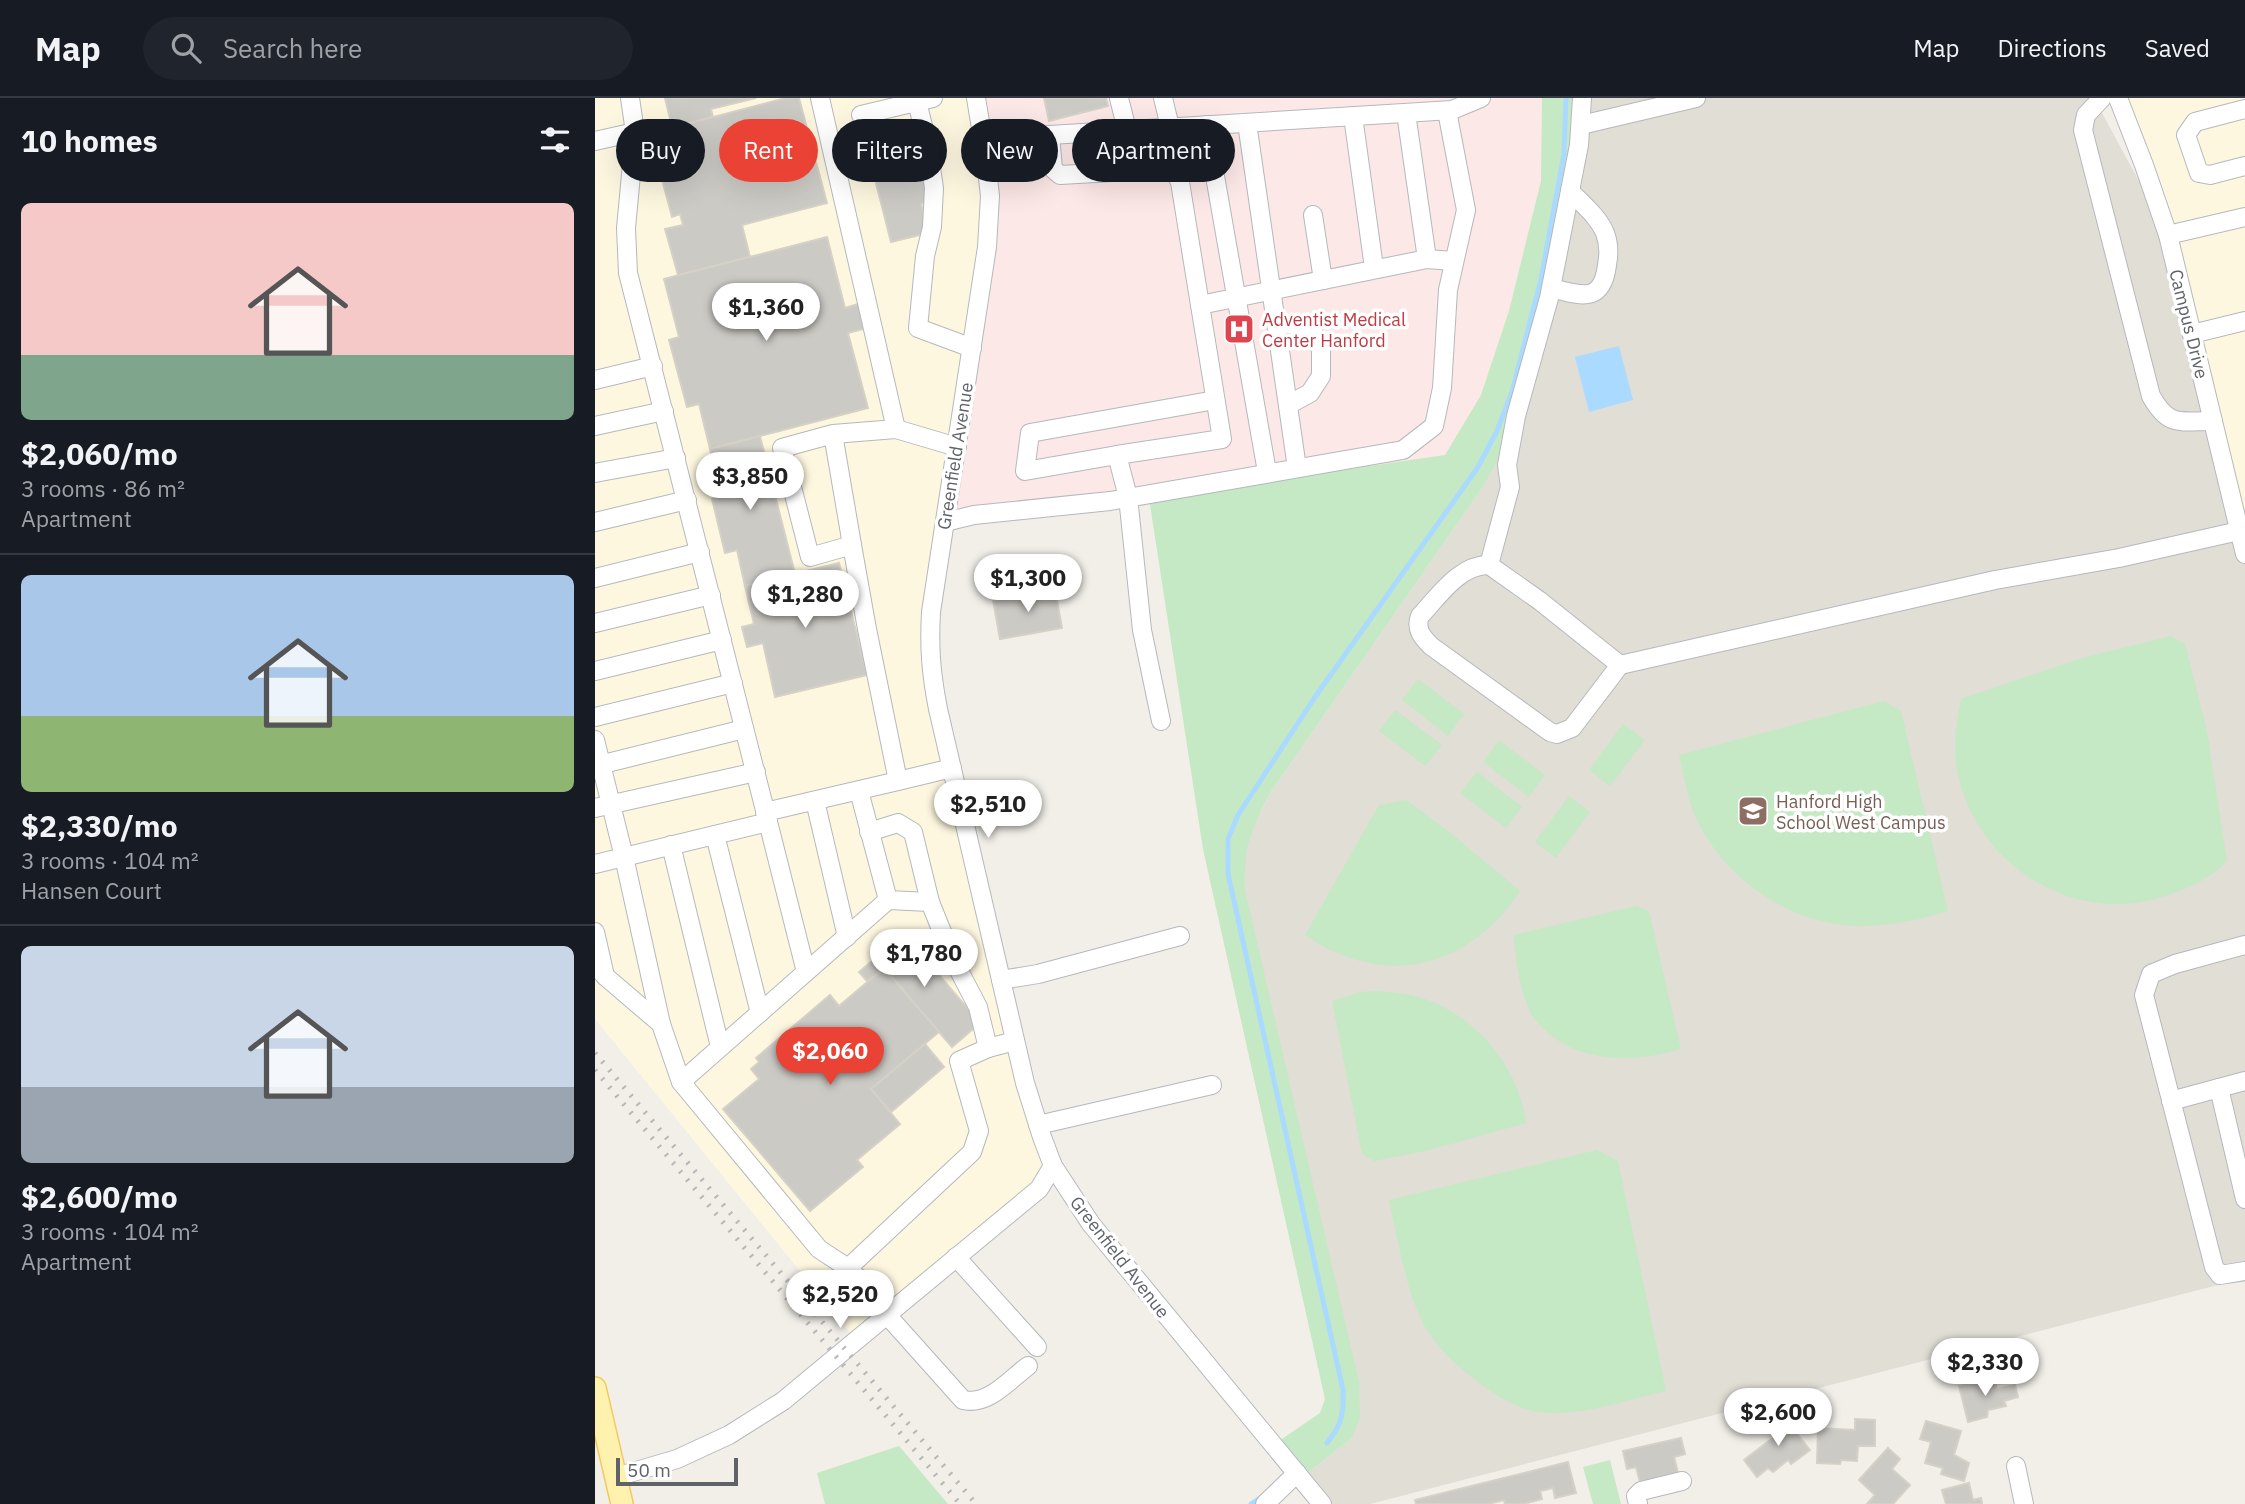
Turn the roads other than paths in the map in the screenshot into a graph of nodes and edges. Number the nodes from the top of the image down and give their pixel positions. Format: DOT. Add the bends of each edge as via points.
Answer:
graph roads {
  1 [pos="630,98"];
  2 [pos="820,98"];
  3 [pos="976,98"];
  4 [pos="1119,98"];
  5 [pos="1163,98"];
  6 [pos="1481,98"];
  7 [pos="1582,98"];
  8 [pos="1696,98"];
  9 [pos="2102,98"];
  10 [pos="2118,98"];
  11 [pos="925,100"];
  12 [pos="2245,109"];
  13 [pos="1447,111"];
  14 [pos="1406,113"];
  15 [pos="861,115"];
  16 [pos="1353,116"];
  17 [pos="633,119"];
  18 [pos="980,119"];
  19 [pos="1124,119"];
  20 [pos="1168,119"];
  21 [pos="1247,122"];
  22 [pos="1235,123"];
  23 [pos="1581,125"];
  24 [pos="616,136"];
  25 [pos="595,141"];
  26 [pos="2245,166"];
  27 [pos="1058,173"];
  28 [pos="630,182"];
  29 [pos="988,182"];
  30 [pos="1216,182"];
  31 [pos="1570,191"];
  32 [pos="1313,215"];
  33 [pos="2245,217"];
  34 [pos="2168,235"];
  35 [pos="1427,259"];
  36 [pos="1454,261"];
  37 [pos="1374,268"];
  38 [pos="1324,280"];
  39 [pos="1551,288"];
  40 [pos="1271,292"];
  41 [pos="1235,299"];
  42 [pos="1200,305"];
  43 [pos="1276,321"];
  44 [pos="2245,321"];
  45 [pos="2192,334"];
  46 [pos="972,348"];
  47 [pos="653,366"];
  48 [pos="595,380"];
  49 [pos="1215,400"];
  50 [pos="1288,405"];
  51 [pos="664,411"];
  52 [pos="2213,421"];
  53 [pos="595,426"];
  54 [pos="896,429"];
  55 [pos="832,434"];
  56 [pos="957,447"];
  57 [pos="1117,455"];
  58 [pos="676,458"];
  59 [pos="1297,468"];
  60 [pos="1267,472"];
  61 [pos="595,473"];
  62 [pos="1128,497"];
  63 [pos="687,500"];
  64 [pos="595,522"];
  65 [pos="945,522"];
  66 [pos="2239,531"];
  67 [pos="852,545"];
  68 [pos="700,552"];
  69 [pos="2245,554"];
  70 [pos="1489,565"];
  71 [pos="595,578"];
  72 [pos="711,595"];
  73 [pos="595,623"];
  74 [pos="722,640"];
  75 [pos="1620,665"];
  76 [pos="595,671"];
  77 [pos="733,683"];
  78 [pos="595,717"];
  79 [pos="1161,721"];
  80 [pos="744,729"];
  81 [pos="595,740"];
  82 [pos="598,765"];
  83 [pos="951,768"];
  84 [pos="755,772"];
  85 [pos="898,781"];
  86 [pos="859,791"];
  87 [pos="815,801"];
  88 [pos="603,806"];
  89 [pos="766,817"];
  90 [pos="869,832"];
  91 [pos="715,835"];
  92 [pos="671,845"];
  93 [pos="624,857"];
  94 [pos="595,864"];
  95 [pos="888,900"];
  96 [pos="930,902"];
  97 [pos="595,932"];
  98 [pos="1180,936"];
  99 [pos="846,937"];
  100 [pos="2245,945"];
  101 [pos="600,971"];
  102 [pos="806,972"];
  103 [pos="1001,980"];
  104 [pos="760,1013"];
  105 [pos="661,1024"];
  106 [pos="1016,1041"];
  107 [pos="720,1046"];
  108 [pos="988,1048"];
  109 [pos="2245,1081"];
  110 [pos="681,1082"];
  111 [pos="1212,1085"];
  112 [pos="2220,1088"];
  113 [pos="2172,1101"];
  114 [pos="1038,1125"];
  115 [pos="1053,1166"];
  116 [pos="2245,1199"];
  117 [pos="956,1257"];
  118 [pos="848,1268"];
  119 [pos="2245,1271"];
  120 [pos="889,1313"];
  121 [pos="1037,1347"];
  122 [pos="1028,1366"];
  123 [pos="595,1388"];
  124 [pos="2017,1466"];
  125 [pos="1297,1473"];
  126 [pos="616,1477"];
  127 [pos="1682,1481"];
  128 [pos="622,1504"];
  129 [pos="1265,1504"];
  130 [pos="1322,1504"];
  131 [pos="1638,1504"];
  132 [pos="2024,1504"];
  1 -- 17 [label="street"];
  2 -- 54 [label="street"];
  3 -- 18 [label="street, Greenfield Avenue"];
  4 -- 19 [label="street"];
  5 -- 20 [label="street"];
  6 -- 13 [label="street"];
  7 -- 23 [label="street"];
  8 -- 23 [label="street"];
  9 -- 52 [label="street" via="2086,115 2083,130 2151,396 2171,421"];
  10 -- 34 [label="street, Campus Drive"];
  11 -- 15 [label="street"];
  11 -- 46 [label="street" via="934,188 918,328"];
  12 -- 26 [label="street" via="2195,122 2186,135 2199,173 2210,175"];
  13 -- 14 [label="street"];
  13 -- 36 [label="street" via="1466,210"];
  14 -- 16 [label="street"];
  14 -- 35 [label="street"];
  16 -- 21 [label="street"];
  16 -- 37 [label="street"];
  21 -- 22 [label="street"];
  21 -- 40 [label="street"];
  23 -- 31 [label="street"];
  24 -- 25 [label="street"];
  27 -- 42 [label="street" via="1165,169 1175,173"];
  28 -- 47 [label="street" via="628,273"];
  29 -- 46 [label="street, Greenfield Avenue" via="987,247"];
  30 -- 41 [label="street"];
  31 -- 39 [label="street"];
  31 -- 39 [label="street" via="1605,233 1606,273 1601,286 1590,295"];
  32 -- 38 [label="street"];
  33 -- 34 [label="street"];
  34 -- 45 [label="street, Campus Drive"];
  35 -- 36 [label="street"];
  35 -- 37 [label="street"];
  36 -- 59 [label="street" via="1434,426 1403,450"];
  37 -- 38 [label="street"];
  38 -- 40 [label="street"];
  39 -- 70 [label="street" via="1516,415 1507,465 1510,487"];
  40 -- 41 [label="street"];
  40 -- 43 [label="street"];
  41 -- 42 [label="street"];
  41 -- 60 [label="street"];
  42 -- 49 [label="street"];
  43 -- 50 [label="street"];
  43 -- 50 [label="street" via="1314,334 1321,350 1321,376 1310,393"];
  44 -- 45 [label="street"];
  45 -- 52 [label="street, Campus Drive"];
  46 -- 56 [label="street, Greenfield Avenue"];
  47 -- 48 [label="street"];
  47 -- 51 [label="street"];
  49 -- 57 [label="street" via="1222,439"];
  49 -- 57 [label="street" via="1030,433 1025,471"];
  50 -- 59 [label="street"];
  51 -- 53 [label="street"];
  51 -- 58 [label="street"];
  52 -- 66 [label="street, Campus Drive"];
  54 -- 55 [label="street"];
  54 -- 56 [label="street"];
  55 -- 67 [label="street"];
  55 -- 67 [label="street" via="782,448 810,557"];
  56 -- 65 [label="street, Greenfield Avenue"];
  57 -- 62 [label="street"];
  58 -- 61 [label="street"];
  58 -- 63 [label="street"];
  59 -- 60 [label="street"];
  60 -- 62 [label="street"];
  62 -- 65 [label="street"];
  62 -- 79 [label="street" via="1142,630"];
  63 -- 64 [label="street"];
  63 -- 68 [label="street"];
  65 -- 83 [label="street, Greenfield Avenue" via="929,646"];
  66 -- 69 [label="street, Campus Drive"];
  66 -- 75 [label="street" via="1995,580"];
  67 -- 85 [label="street"];
  68 -- 71 [label="street"];
  68 -- 72 [label="street"];
  70 -- 75 [label="street"];
  70 -- 75 [label="street" via="1477,566 1456,579 1420,616 1418,630 1431,646 1557,734 1572,729"];
  72 -- 73 [label="street"];
  72 -- 74 [label="street"];
  74 -- 76 [label="street"];
  74 -- 77 [label="street"];
  77 -- 78 [label="street"];
  77 -- 80 [label="street"];
  80 -- 82 [label="street"];
  80 -- 84 [label="street"];
  81 -- 82 [label="street"];
  82 -- 88 [label="street"];
  83 -- 85 [label="street"];
  83 -- 103 [label="street, Greenfield Avenue"];
  84 -- 88 [label="street"];
  84 -- 89 [label="street"];
  85 -- 86 [label="street"];
  86 -- 87 [label="street"];
  86 -- 90 [label="street"];
  87 -- 89 [label="street"];
  87 -- 99 [label="street"];
  88 -- 93 [label="street"];
  89 -- 91 [label="street"];
  89 -- 102 [label="street"];
  90 -- 95 [label="street"];
  90 -- 96 [label="street" via="898,823 912,832"];
  91 -- 92 [label="street"];
  91 -- 104 [label="street"];
  92 -- 93 [label="street"];
  92 -- 107 [label="street"];
  93 -- 94 [label="street"];
  93 -- 105 [label="street"];
  95 -- 96 [label="street"];
  95 -- 99 [label="street"];
  96 -- 108 [label="street" via="978,1007"];
  97 -- 101 [label="street"];
  98 -- 103 [label="street"];
  99 -- 102 [label="street"];
  100 -- 113 [label="street" via="2151,974 2144,995"];
  101 -- 105 [label="street"];
  102 -- 104 [label="street"];
  103 -- 106 [label="street, Greenfield Avenue"];
  104 -- 107 [label="street"];
  105 -- 110 [label="street"];
  106 -- 108 [label="street"];
  106 -- 114 [label="street, Greenfield Avenue"];
  107 -- 110 [label="street"];
  108 -- 118 [label="street" via="959,1061 979,1131 972,1152"];
  109 -- 112 [label="street"];
  110 -- 118 [label="street" via="819,1249"];
  111 -- 114 [label="street"];
  112 -- 113 [label="street"];
  112 -- 116 [label="street"];
  113 -- 119 [label="street" via="2214,1267 2220,1275"];
  114 -- 115 [label="street, Greenfield Avenue"];
  115 -- 117 [label="street" via="1039,1189"];
  115 -- 125 [label="street, Greenfield Avenue" via="1091,1224"];
  117 -- 120 [label="street"];
  117 -- 121 [label="street"];
  118 -- 120 [label="street"];
  120 -- 122 [label="street" via="963,1400 986,1399"];
  120 -- 126 [label="street" via="747,1425 677,1459"];
  123 -- 126 [label="main road"];
  124 -- 132 [label="street"];
  125 -- 129 [label="street"];
  125 -- 130 [label="street, Greenfield Avenue"];
  126 -- 128 [label="main road"];
  127 -- 131 [label="street" via="1641,1491 1636,1496"];
}
